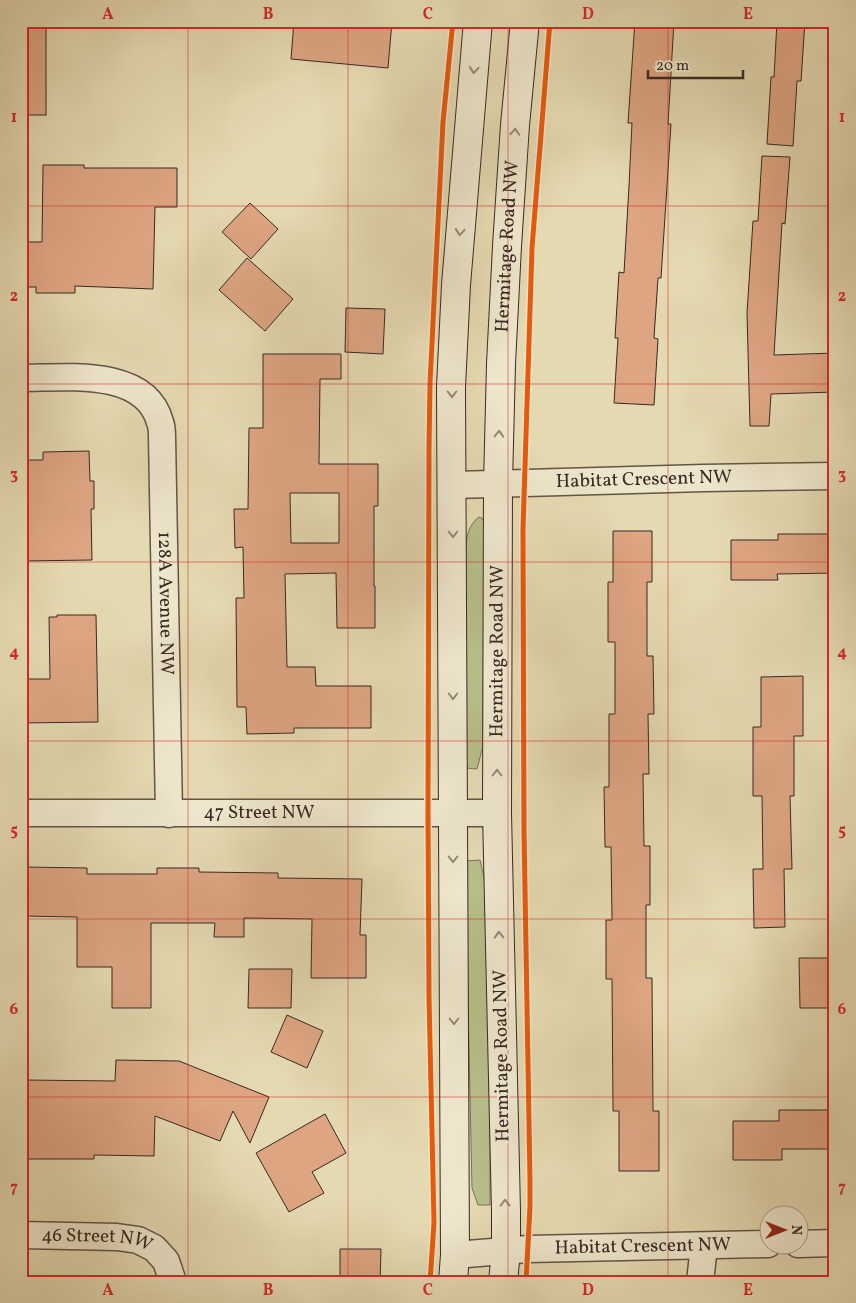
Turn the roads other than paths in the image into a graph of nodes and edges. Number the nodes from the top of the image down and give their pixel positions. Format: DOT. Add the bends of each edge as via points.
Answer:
graph roads {
  1 [pos="478,21"];
  2 [pos="525,21"];
  3 [pos="21,378"];
  4 [pos="835,476"];
  5 [pos="498,483"];
  6 [pos="452,485"];
  7 [pos="21,813"];
  8 [pos="453,813"];
  9 [pos="497,813"];
  10 [pos="169,814"];
  11 [pos="21,1235"];
  12 [pos="835,1243"];
  13 [pos="758,1244"];
  14 [pos="808,1244"];
  15 [pos="704,1246"];
  16 [pos="506,1251"];
  17 [pos="454,1269"];
  18 [pos="170,1272"];
  19 [pos="503,1282"];
  20 [pos="700,1282"];
  1 -- 6 [label="street, one-way" via="456,285"];
  5 -- 2 [label="street, Hermitage Road NW, one-way" via="507,246"];
  3 -- 10 [label="street, 128A Avenue NW" via="110,380 145,397 160,422"];
  4 -- 5 [label="street, Habitat Crescent NW"];
  5 -- 6 [label="street, Habitat Crescent NW"];
  9 -- 5 [label="street, Hermitage Road NW, one-way"];
  6 -- 8 [label="street, one-way"];
  7 -- 10 [label="street, 47 Street NW"];
  8 -- 9 [label="street, 47 Street NW"];
  8 -- 10 [label="street, 47 Street NW"];
  8 -- 17 [label="street, one-way"];
  16 -- 9 [label="street, Hermitage Road NW, one-way"];
  11 -- 18 [label="street, 46 Street NW" via="138,1240 154,1248"];
  12 -- 14 [label="street"];
  13 -- 15 [label="street, Habitat Crescent NW"];
  15 -- 16 [label="street, Habitat Crescent NW"];
  15 -- 20 [label="street"];
  16 -- 17 [label="street, Habitat Crescent NW"];
  16 -- 19 [label="street, Hermitage Road NW"];
}
